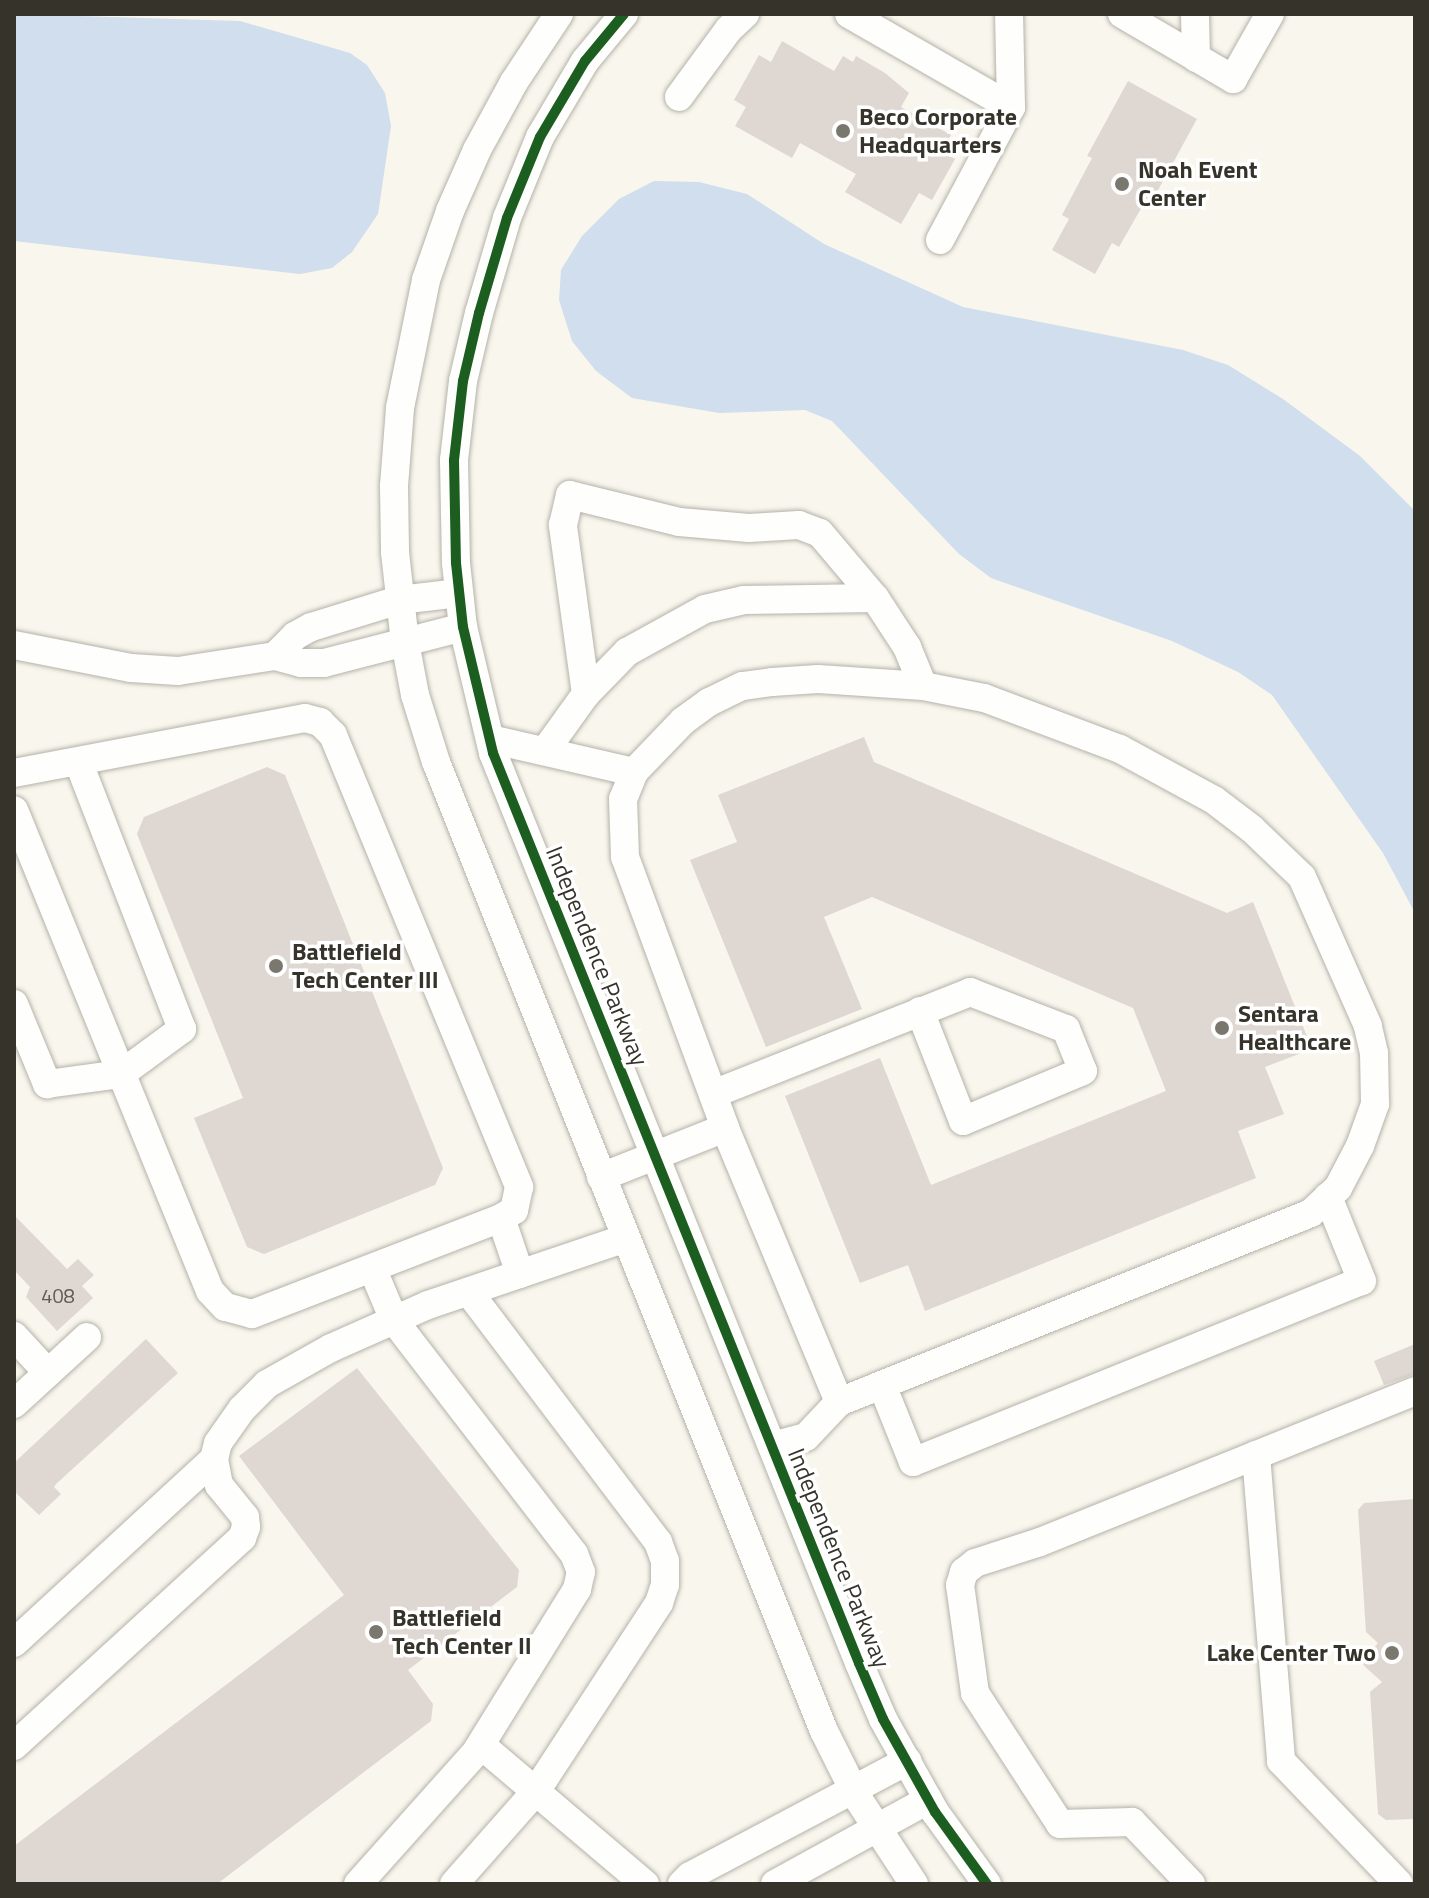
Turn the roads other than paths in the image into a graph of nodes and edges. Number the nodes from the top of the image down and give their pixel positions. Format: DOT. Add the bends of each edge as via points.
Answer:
graph roads {
  1 [pos="559,14"];
  2 [pos="624,14"];
  3 [pos="745,14"];
  4 [pos="849,14"];
  5 [pos="1009,14"];
  6 [pos="1122,14"];
  7 [pos="1195,14"];
  8 [pos="1270,14"];
  9 [pos="1196,58"];
  10 [pos="679,97"];
  11 [pos="1011,107"];
  12 [pos="940,240"];
  13 [pos="459,593"];
  14 [pos="875,598"];
  15 [pos="399,600"];
  16 [pos="463,627"];
  17 [pos="405,642"];
  18 [pos="14,645"];
  19 [pos="275,656"];
  20 [pos="923,686"];
  21 [pos="586,694"];
  22 [pos="490,739"];
  23 [pos="545,751"];
  24 [pos="78,761"];
  25 [pos="634,772"];
  26 [pos="14,773"];
  27 [pos="14,810"];
  28 [pos="14,1004"];
  29 [pos="920,1011"];
  30 [pos="121,1074"];
  31 [pos="713,1094"];
  32 [pos="725,1128"];
  33 [pos="656,1155"];
  34 [pos="601,1177"];
  35 [pos="1328,1197"];
  36 [pos="501,1218"];
  37 [pos="626,1238"];
  38 [pos="372,1268"];
  39 [pos="520,1274"];
  40 [pos="469,1292"];
  41 [pos="394,1320"];
  42 [pos="14,1336"];
  43 [pos="87,1337"];
  44 [pos="48,1373"];
  45 [pos="882,1385"];
  46 [pos="1415,1391"];
  47 [pos="839,1402"];
  48 [pos="14,1404"];
  49 [pos="772,1446"];
  50 [pos="1256,1455"];
  51 [pos="214,1459"];
  52 [pos="14,1643"];
  53 [pos="481,1745"];
  54 [pos="14,1746"];
  55 [pos="907,1761"];
  56 [pos="854,1790"];
  57 [pos="536,1791"];
  58 [pos="928,1800"];
  59 [pos="876,1828"];
  60 [pos="358,1884"];
  61 [pos="454,1884"];
  62 [pos="645,1884"];
  63 [pos="682,1884"];
  64 [pos="775,1884"];
  65 [pos="914,1884"];
  66 [pos="987,1884"];
  67 [pos="1191,1884"];
  68 [pos="1399,1884"];
  1 -- 15 [label="street" via="477,150 426,280 400,408 394,486"];
  2 -- 13 [label="street, Independence Parkway" via="585,61 540,137 507,218 479,313 463,381 454,460"];
  3 -- 10 [label="street"];
  4 -- 11 [label="street"];
  5 -- 11 [label="street"];
  6 -- 9 [label="street"];
  7 -- 9 [label="street"];
  8 -- 9 [label="street" via="1233,79"];
  11 -- 12 [label="street"];
  13 -- 15 [label="street"];
  13 -- 16 [label="street, Independence Parkway"];
  14 -- 20 [label="street" via="907,647"];
  14 -- 21 [label="street" via="744,600 705,609 627,652"];
  14 -- 21 [label="street" via="809,527 679,522 570,495 563,525"];
  15 -- 17 [label="street"];
  15 -- 19 [label="street" via="311,627"];
  16 -- 17 [label="street"];
  16 -- 22 [label="street, Independence Parkway"];
  17 -- 19 [label="street" via="324,663"];
  17 -- 34 [label="street" via="436,762"];
  18 -- 19 [label="street" via="131,668 178,671"];
  20 -- 25 [label="street" via="818,679 742,686 683,721"];
  20 -- 35 [label="street" via="984,698 1120,749 1214,800 1302,877 1368,1026 1374,1053 1375,1104 1360,1146"];
  21 -- 23 [label="street"];
  22 -- 23 [label="street"];
  22 -- 33 [label="street, Independence Parkway"];
  23 -- 25 [label="street"];
  24 -- 26 [label="street"];
  24 -- 30 [label="street" via="182,1029"];
  24 -- 36 [label="street" via="305,718 320,722 333,735 519,1187 514,1210"];
  25 -- 31 [label="street" via="623,799 625,857"];
  27 -- 30 [label="street"];
  28 -- 30 [label="street" via="47,1084"];
  29 -- 29 [label="street" via="970,992 1066,1029 1083,1071 963,1121"];
  29 -- 31 [label="street"];
  30 -- 38 [label="street" via="210,1291 225,1307 252,1314"];
  31 -- 32 [label="street"];
  32 -- 33 [label="street"];
  32 -- 47 [label="street"];
  33 -- 34 [label="street"];
  33 -- 49 [label="street, Independence Parkway"];
  34 -- 37 [label="street"];
  35 -- 45 [label="street" via="1311,1213"];
  35 -- 45 [label="street" via="1362,1281 913,1462"];
  36 -- 38 [label="street"];
  36 -- 39 [label="street"];
  37 -- 39 [label="street"];
  37 -- 56 [label="street" via="819,1717"];
  38 -- 41 [label="street"];
  39 -- 40 [label="street"];
  40 -- 41 [label="street"];
  40 -- 57 [label="street" via="658,1542 665,1561 659,1603"];
  41 -- 51 [label="street" via="267,1384 242,1409 218,1443"];
  41 -- 53 [label="street" via="574,1554 581,1572 577,1589"];
  42 -- 44 [label="street"];
  43 -- 44 [label="street"];
  44 -- 48 [label="street"];
  45 -- 47 [label="street"];
  46 -- 50 [label="street"];
  47 -- 49 [label="street" via="806,1437"];
  49 -- 55 [label="street, Independence Parkway" via="883,1719"];
  50 -- 67 [label="street" via="975,1563 964,1572 960,1585 975,1693 1060,1824 1132,1822"];
  50 -- 68 [label="street" via="1281,1761"];
  51 -- 52 [label="street"];
  51 -- 54 [label="street" via="219,1485 245,1517 242,1538"];
  53 -- 57 [label="street"];
  53 -- 60 [label="street"];
  55 -- 56 [label="street"];
  55 -- 58 [label="street, Independence Parkway"];
  56 -- 59 [label="street"];
  56 -- 63 [label="street"];
  57 -- 61 [label="street"];
  57 -- 62 [label="street"];
  58 -- 59 [label="street"];
  58 -- 66 [label="street, Independence Parkway"];
  59 -- 64 [label="street"];
  59 -- 65 [label="street"];
}
